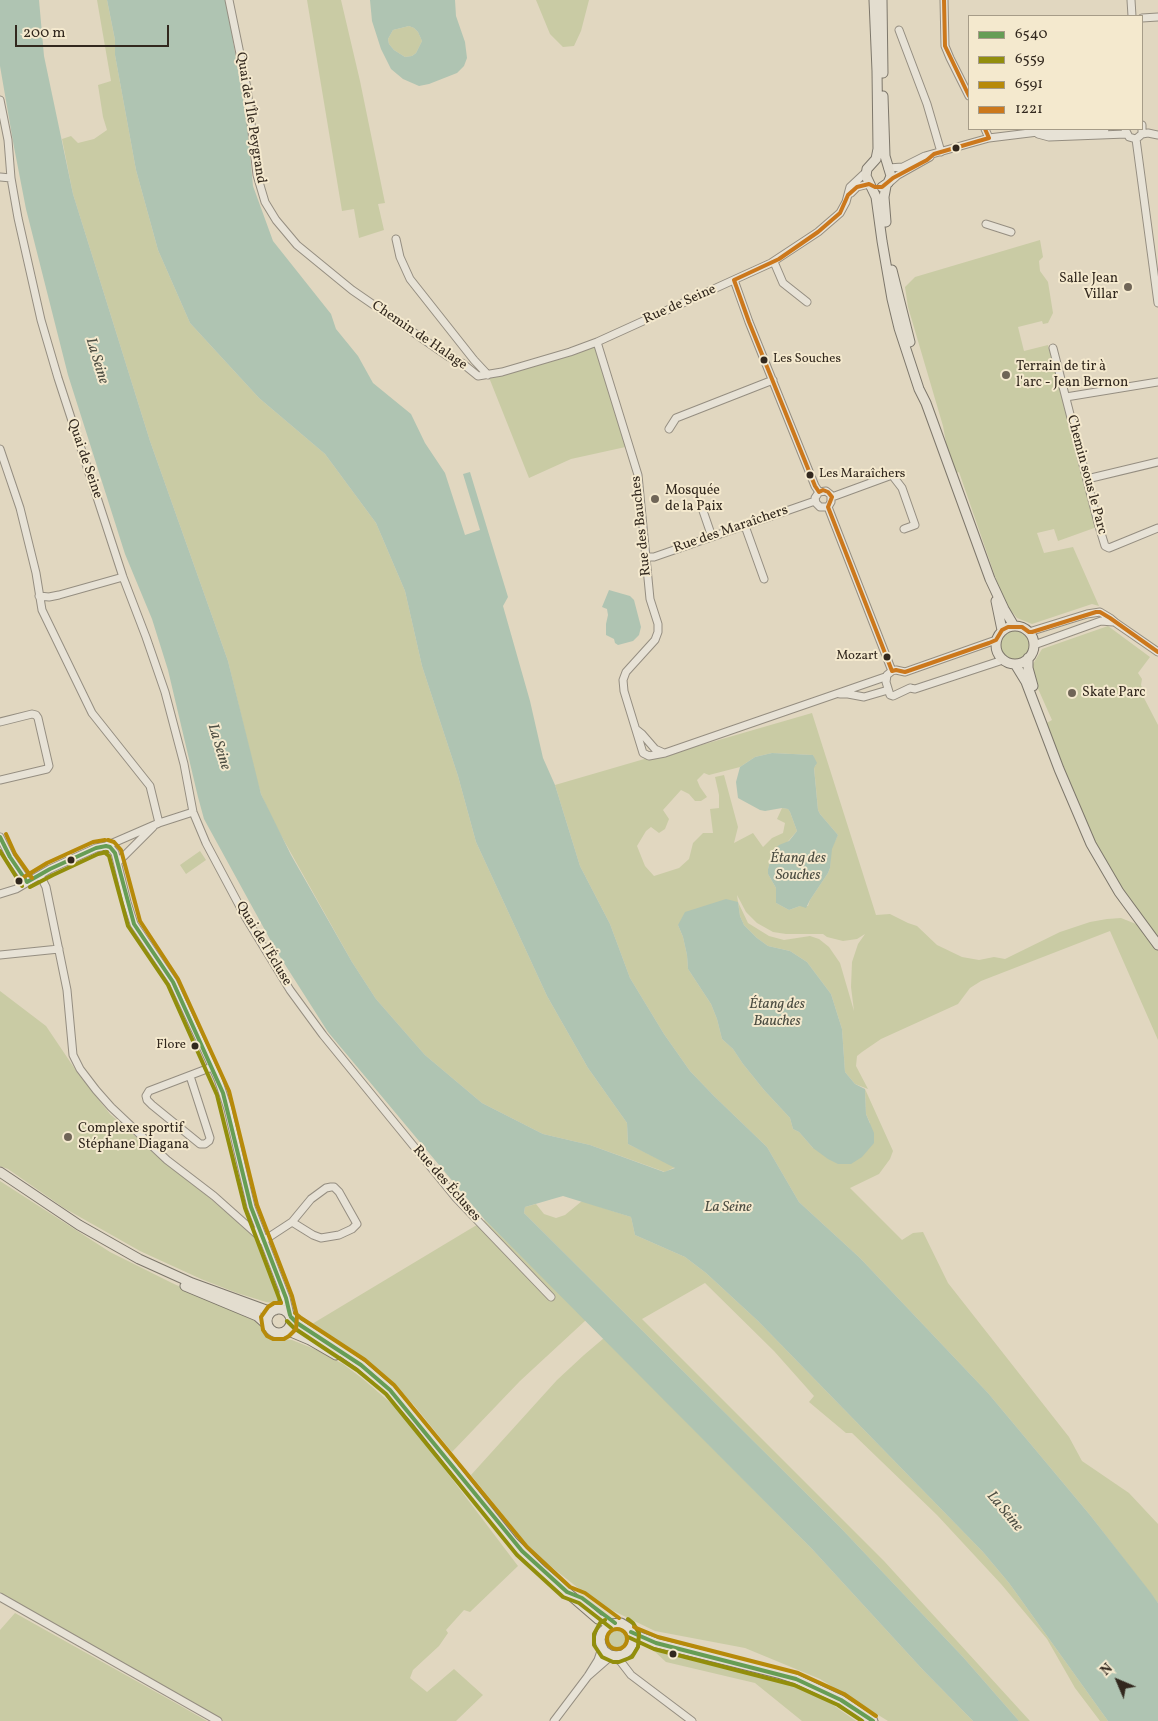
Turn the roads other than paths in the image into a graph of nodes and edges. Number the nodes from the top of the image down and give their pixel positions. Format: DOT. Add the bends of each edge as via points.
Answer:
graph roads {
  1 [pos="229,0"];
  2 [pos="880,0"];
  3 [pos="944,0"];
  4 [pos="1131,0"];
  5 [pos="1132,15"];
  6 [pos="1158,17"];
  7 [pos="1143,18"];
  8 [pos="899,30"];
  9 [pos="968,94"];
  10 [pos="0,100"];
  11 [pos="985,130"];
  12 [pos="1086,130"];
  13 [pos="1126,131"];
  14 [pos="1140,131"];
  15 [pos="1158,131"];
  16 [pos="1030,133"];
  17 [pos="1158,135"];
  18 [pos="989,138"];
  19 [pos="937,153"];
  20 [pos="873,163"];
  21 [pos="888,167"];
  22 [pos="866,172"];
  23 [pos="0,177"];
  24 [pos="11,178"];
  25 [pos="887,184"];
  26 [pos="870,185"];
  27 [pos="848,194"];
  28 [pos="986,224"];
  29 [pos="1011,232"];
  30 [pos="396,240"];
  31 [pos="774,262"];
  32 [pos="734,280"];
  33 [pos="352,290"];
  34 [pos="807,302"];
  35 [pos="1158,303"];
  36 [pos="597,342"];
  37 [pos="1054,348"];
  38 [pos="488,375"];
  39 [pos="773,380"];
  40 [pos="1158,382"];
  41 [pos="1066,397"];
  42 [pos="926,402"];
  43 [pos="669,429"];
  44 [pos="0,449"];
  45 [pos="1158,462"];
  46 [pos="1087,479"];
  47 [pos="819,492"];
  48 [pos="832,497"];
  49 [pos="815,501"];
  50 [pos="701,505"];
  51 [pos="828,507"];
  52 [pos="744,526"];
  53 [pos="1158,528"];
  54 [pos="904,529"];
  55 [pos="712,537"];
  56 [pos="647,557"];
  57 [pos="123,577"];
  58 [pos="764,579"];
  59 [pos="990,579"];
  60 [pos="39,596"];
  61 [pos="1113,622"];
  62 [pos="1014,626"];
  63 [pos="1002,630"];
  64 [pos="1029,632"];
  65 [pos="996,640"];
  66 [pos="1034,645"];
  67 [pos="1158,652"];
  68 [pos="1028,658"];
  69 [pos="1003,660"];
  70 [pos="1015,664"];
  71 [pos="892,671"];
  72 [pos="905,672"];
  73 [pos="885,677"];
  74 [pos="910,688"];
  75 [pos="888,690"];
  76 [pos="838,694"];
  77 [pos="0,722"];
  78 [pos="636,730"];
  79 [pos="665,753"];
  80 [pos="0,780"];
  81 [pos="193,812"];
  82 [pos="1080,818"];
  83 [pos="157,824"];
  84 [pos="0,837"];
  85 [pos="108,847"];
  86 [pos="118,862"];
  87 [pos="40,875"];
  88 [pos="27,882"];
  89 [pos="0,894"];
  90 [pos="1158,945"];
  91 [pos="59,949"];
  92 [pos="0,955"];
  93 [pos="348,1066"];
  94 [pos="212,1067"];
  95 [pos="190,1076"];
  96 [pos="0,1172"];
  97 [pos="0,1176"];
  98 [pos="252,1208"];
  99 [pos="237,1216"];
  100 [pos="292,1222"];
  101 [pos="263,1240"];
  102 [pos="283,1293"];
  103 [pos="551,1297"];
  104 [pos="276,1310"];
  105 [pos="290,1316"];
  106 [pos="267,1325"];
  107 [pos="284,1332"];
  108 [pos="0,1597"];
  109 [pos="611,1624"];
  110 [pos="631,1632"];
  111 [pos="601,1633"];
  112 [pos="656,1643"];
  113 [pos="602,1648"];
  114 [pos="629,1650"];
  115 [pos="612,1656"];
  116 [pos="628,1671"];
  117 [pos="588,1676"];
  118 [pos="218,1721"];
  119 [pos="554,1721"];
  120 [pos="692,1721"];
  121 [pos="873,1721"];
  1 -- 33 [label="street, Quai de l'Île Peygrand" via="247,88 257,175 266,202 276,220 298,245"];
  2 -- 20 [label="main road" via="878,149"];
  2 -- 21 [label="main road" via="884,149"];
  3 -- 9 [label="street" via="945,46"];
  4 -- 5 [label="street"];
  6 -- 7 [label="street"];
  8 -- 19 [label="street" via="926,104"];
  10 -- 24 [label="street, Quai de Seine"];
  11 -- 18 [label="street"];
  12 -- 16 [label="street"];
  13 -- 14 [label="street" via="1132,138"];
  13 -- 16 [label="street" via="1049,136"];
  14 -- 15 [label="street"];
  14 -- 17 [label="street"];
  14 -- 35 [label="street"];
  16 -- 18 [label="street"];
  18 -- 19 [label="street"];
  19 -- 21 [label="street" via="903,167"];
  19 -- 25 [label="street"];
  20 -- 21 [label="main road" via="881,162"];
  20 -- 22 [label="main road"];
  21 -- 25 [label="main road" via="891,176"];
  22 -- 26 [label="main road"];
  22 -- 27 [label="street, Rue de Seine" via="850,187"];
  23 -- 24 [label="street"];
  24 -- 57 [label="street, Quai de Seine" via="30,270 58,378"];
  25 -- 26 [label="main road" via="879,188"];
  25 -- 42 [label="main road" via="884,201 890,259"];
  26 -- 27 [label="street" via="857,187"];
  26 -- 42 [label="main road" via="877,200 899,328"];
  27 -- 31 [label="street, Rue de Seine" via="840,213"];
  28 -- 29 [label="street"];
  30 -- 38 [label="street" via="410,279"];
  31 -- 32 [label="street, Rue de Seine"];
  31 -- 34 [label="street" via="782,283"];
  32 -- 36 [label="street, Rue de Seine"];
  32 -- 39 [label="street"];
  33 -- 38 [label="street, Chemin de Halage" via="478,376"];
  36 -- 38 [label="street, Rue de Seine"];
  36 -- 56 [label="street, Rue des Bauches" via="638,475"];
  37 -- 41 [label="street, Chemin sous le Parc"];
  39 -- 43 [label="street" via="676,418"];
  39 -- 47 [label="street"];
  40 -- 41 [label="street"];
  41 -- 46 [label="street, Chemin sous le Parc"];
  42 -- 59 [label="main road"];
  44 -- 60 [label="street" via="20,508"];
  45 -- 46 [label="street"];
  46 -- 53 [label="street, Chemin sous le Parc" via="1105,546 1109,548"];
  47 -- 48 [label="street" via="828,492"];
  47 -- 49 [label="street"];
  48 -- 51 [label="street"];
  48 -- 54 [label="street" via="892,475 902,488 915,525"];
  49 -- 51 [label="street" via="820,507"];
  49 -- 52 [label="street, Rue des Maraîchers"];
  50 -- 55 [label="street"];
  51 -- 71 [label="street"];
  52 -- 55 [label="street, Rue des Maraîchers"];
  52 -- 58 [label="street"];
  55 -- 56 [label="street, Rue des Maraîchers"];
  56 -- 78 [label="street, Rue des Bauches" via="650,599 658,632 623,680"];
  57 -- 60 [label="street" via="59,595"];
  57 -- 81 [label="street, Quai de Seine" via="165,692"];
  59 -- 62 [label="main road"];
  59 -- 63 [label="main road"];
  60 -- 83 [label="street" via="42,610 92,713 150,786"];
  61 -- 64 [label="street" via="1100,612"];
  61 -- 66 [label="street" via="1101,622"];
  61 -- 67 [label="street"];
  62 -- 63 [label="main road"];
  62 -- 64 [label="main road"];
  63 -- 65 [label="main road"];
  64 -- 66 [label="main road"];
  65 -- 69 [label="main road" via="997,651"];
  65 -- 72 [label="street"];
  66 -- 68 [label="main road"];
  68 -- 70 [label="main road"];
  68 -- 82 [label="main road" via="1032,682"];
  69 -- 70 [label="main road"];
  69 -- 74 [label="street" via="916,689"];
  70 -- 82 [label="main road" via="1026,682"];
  71 -- 72 [label="street"];
  71 -- 73 [label="street"];
  72 -- 74 [label="street"];
  73 -- 75 [label="street"];
  73 -- 76 [label="street"];
  74 -- 75 [label="street" via="894,696"];
  75 -- 76 [label="street" via="864,697"];
  76 -- 79 [label="street"];
  77 -- 80 [label="street" via="36,715 49,766 47,770"];
  78 -- 79 [label="street, Rue des Bauches" via="655,750"];
  78 -- 79 [label="street, Rue des Bauches" via="643,753 649,756"];
  81 -- 83 [label="street"];
  81 -- 93 [label="street, Quai de l'Écluse" via="246,918 290,990"];
  82 -- 90 [label="main road" via="1107,874"];
  83 -- 85 [label="street"];
  83 -- 86 [label="street"];
  84 -- 88 [label="street"];
  85 -- 86 [label="street"];
  85 -- 87 [label="street" via="88,852"];
  86 -- 94 [label="street" via="134,924 173,982"];
  87 -- 88 [label="street"];
  87 -- 91 [label="street" via="46,887"];
  88 -- 89 [label="street"];
  91 -- 92 [label="street"];
  91 -- 99 [label="street" via="68,992 73,1055 90,1082 116,1113 166,1160"];
  93 -- 103 [label="street, Rue des Écluses" via="456,1198"];
  94 -- 95 [label="street"];
  94 -- 98 [label="street" via="228,1109"];
  95 -- 95 [label="street" via="149,1091 146,1098 204,1145 210,1138"];
  96 -- 104 [label="main road" via="79,1225 139,1259 192,1283 264,1309"];
  97 -- 106 [label="main road" via="119,1252 178,1283 257,1316"];
  98 -- 99 [label="street" via="245,1216"];
  98 -- 101 [label="street"];
  99 -- 101 [label="street"];
  100 -- 100 [label="street" via="312,1199 326,1188 334,1187 357,1224 338,1235 321,1238"];
  100 -- 101 [label="street"];
  101 -- 102 [label="street"];
  102 -- 104 [label="street" via="282,1302"];
  102 -- 105 [label="street"];
  104 -- 105 [label="main road" via="283,1310"];
  104 -- 106 [label="main road" via="268,1315"];
  105 -- 107 [label="main road" via="291,1325"];
  105 -- 109 [label="main road" via="297,1324 361,1365 390,1390 522,1551 594,1615"];
  106 -- 107 [label="main road" via="274,1332"];
  107 -- 111 [label="main road" via="299,1335 332,1352 386,1392 515,1549 591,1617"];
  108 -- 118 [label="street"];
  109 -- 110 [label="main road" via="623,1624"];
  109 -- 111 [label="main road"];
  110 -- 112 [label="main road"];
  110 -- 114 [label="main road" via="633,1640"];
  111 -- 113 [label="main road"];
  112 -- 114 [label="main road"];
  112 -- 121 [label="main road" via="796,1679 840,1700"];
  113 -- 115 [label="main road"];
  113 -- 117 [label="street"];
  114 -- 115 [label="main road"];
  114 -- 116 [label="street"];
  115 -- 116 [label="street"];
  115 -- 117 [label="street"];
  116 -- 120 [label="street"];
  117 -- 119 [label="street"];
}
